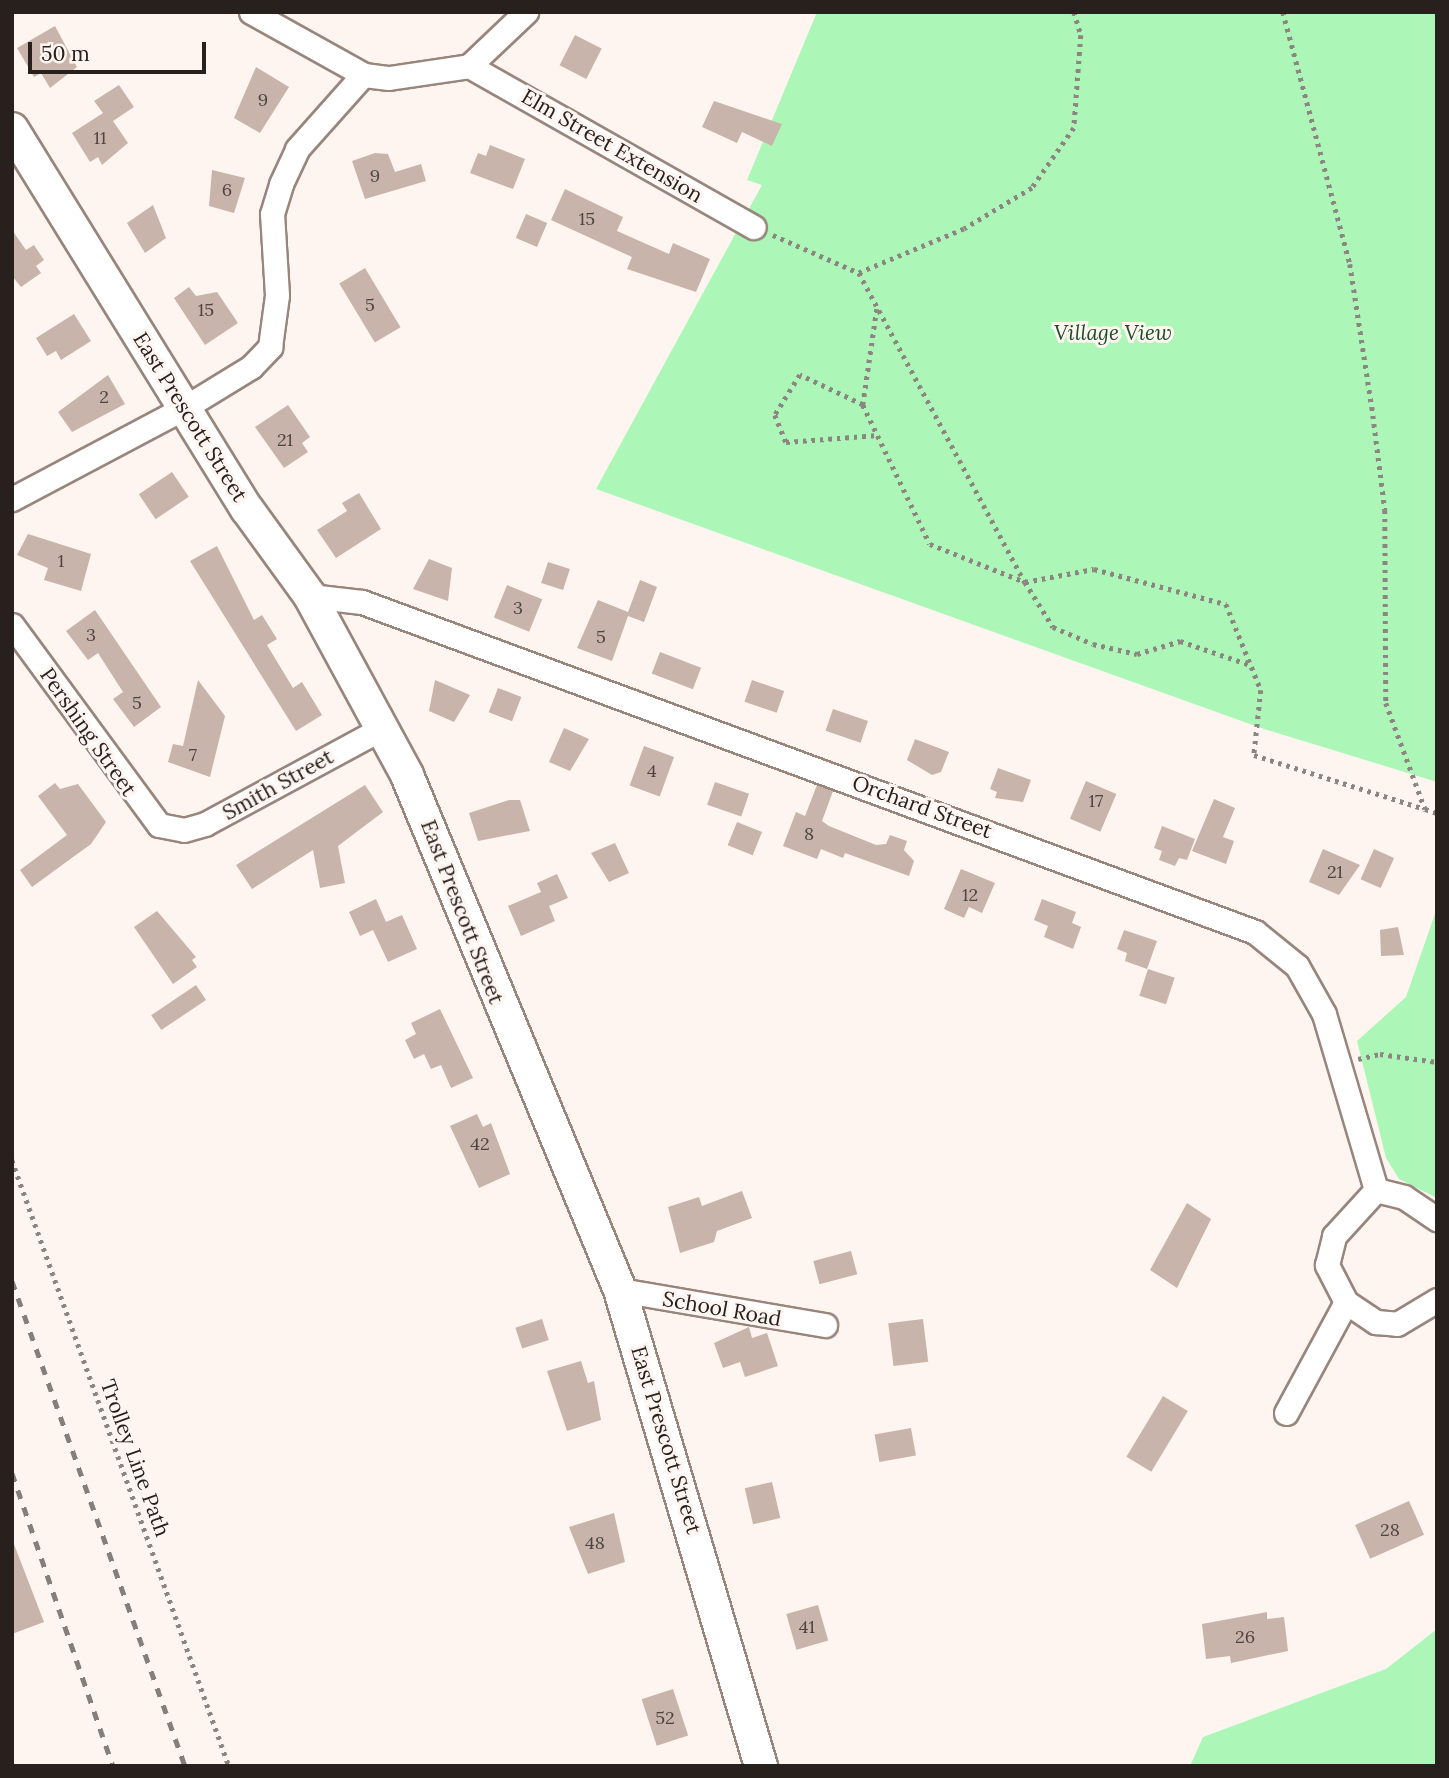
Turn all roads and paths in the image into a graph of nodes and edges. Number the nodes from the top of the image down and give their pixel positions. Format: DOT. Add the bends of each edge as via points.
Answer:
graph roads {
  1 [pos="251,12"];
  2 [pos="526,12"];
  3 [pos="1074,12"];
  4 [pos="1283,12"];
  5 [pos="469,65"];
  6 [pos="363,75"];
  7 [pos="12,128"];
  8 [pos="754,227"];
  9 [pos="859,273"];
  10 [pos="877,308"];
  11 [pos="863,405"];
  12 [pos="184,408"];
  13 [pos="878,435"];
  14 [pos="12,499"];
  15 [pos="1025,582"];
  16 [pos="310,596"];
  17 [pos="12,625"];
  18 [pos="1251,665"];
  19 [pos="381,729"];
  20 [pos="1425,809"];
  21 [pos="1437,813"];
  22 [pos="172,828"];
  23 [pos="1437,1062"];
  24 [pos="1338,1063"];
  25 [pos="12,1160"];
  26 [pos="1376,1190"];
  27 [pos="1437,1219"];
  28 [pos="620,1290"];
  29 [pos="1437,1300"];
  30 [pos="1346,1302"];
  31 [pos="825,1325"];
  32 [pos="1286,1413"];
  33 [pos="229,1766"];
  34 [pos="761,1766"];
  1 -- 6 [label="street"];
  2 -- 5 [label="street"];
  3 -- 9 [label="path" via="1081,36 1074,128 1032,187 964,229"];
  4 -- 20 [label="path" via="1350,264 1385,510 1386,703"];
  5 -- 6 [label="street" via="419,76"];
  5 -- 8 [label="street, Elm Street Extension"];
  6 -- 12 [label="street" via="297,149 281,184 272,214 277,295 270,347 251,367"];
  7 -- 12 [label="main road, East Prescott Street"];
  8 -- 9 [label="path"];
  9 -- 10 [label="path"];
  10 -- 11 [label="path"];
  10 -- 15 [label="path"];
  11 -- 13 [label="path"];
  11 -- 13 [label="path" via="800,375 775,415 786,442"];
  12 -- 14 [label="street"];
  12 -- 16 [label="main road, East Prescott Street"];
  13 -- 15 [label="path" via="930,544"];
  15 -- 18 [label="path" via="1053,626 1093,644 1138,654 1180,641"];
  15 -- 18 [label="path" via="1094,569 1226,604"];
  16 -- 19 [label="main road, East Prescott Street"];
  16 -- 24 [label="street, Orchard Street" via="362,602 1220,916 1277,946 1297,966 1324,1014"];
  17 -- 22 [label="street, Pershing Street" via="142,809"];
  18 -- 20 [label="path" via="1261,690 1254,755"];
  19 -- 22 [label="street, Smith Street" via="227,814 184,830"];
  19 -- 28 [label="main road, East Prescott Street" via="412,787 489,985"];
  20 -- 21 [label="path"];
  23 -- 24 [label="path" via="1380,1054"];
  24 -- 26 [label="street, Orchard Street"];
  25 -- 33 [label="path, Trolley Line Path"];
  26 -- 27 [label="street" via="1404,1197"];
  26 -- 30 [label="street" via="1345,1220 1329,1255 1336,1291"];
  28 -- 31 [label="street, School Road"];
  28 -- 34 [label="main road, East Prescott Street"];
  29 -- 30 [label="street" via="1397,1324 1376,1322"];
  30 -- 32 [label="street"];
}
